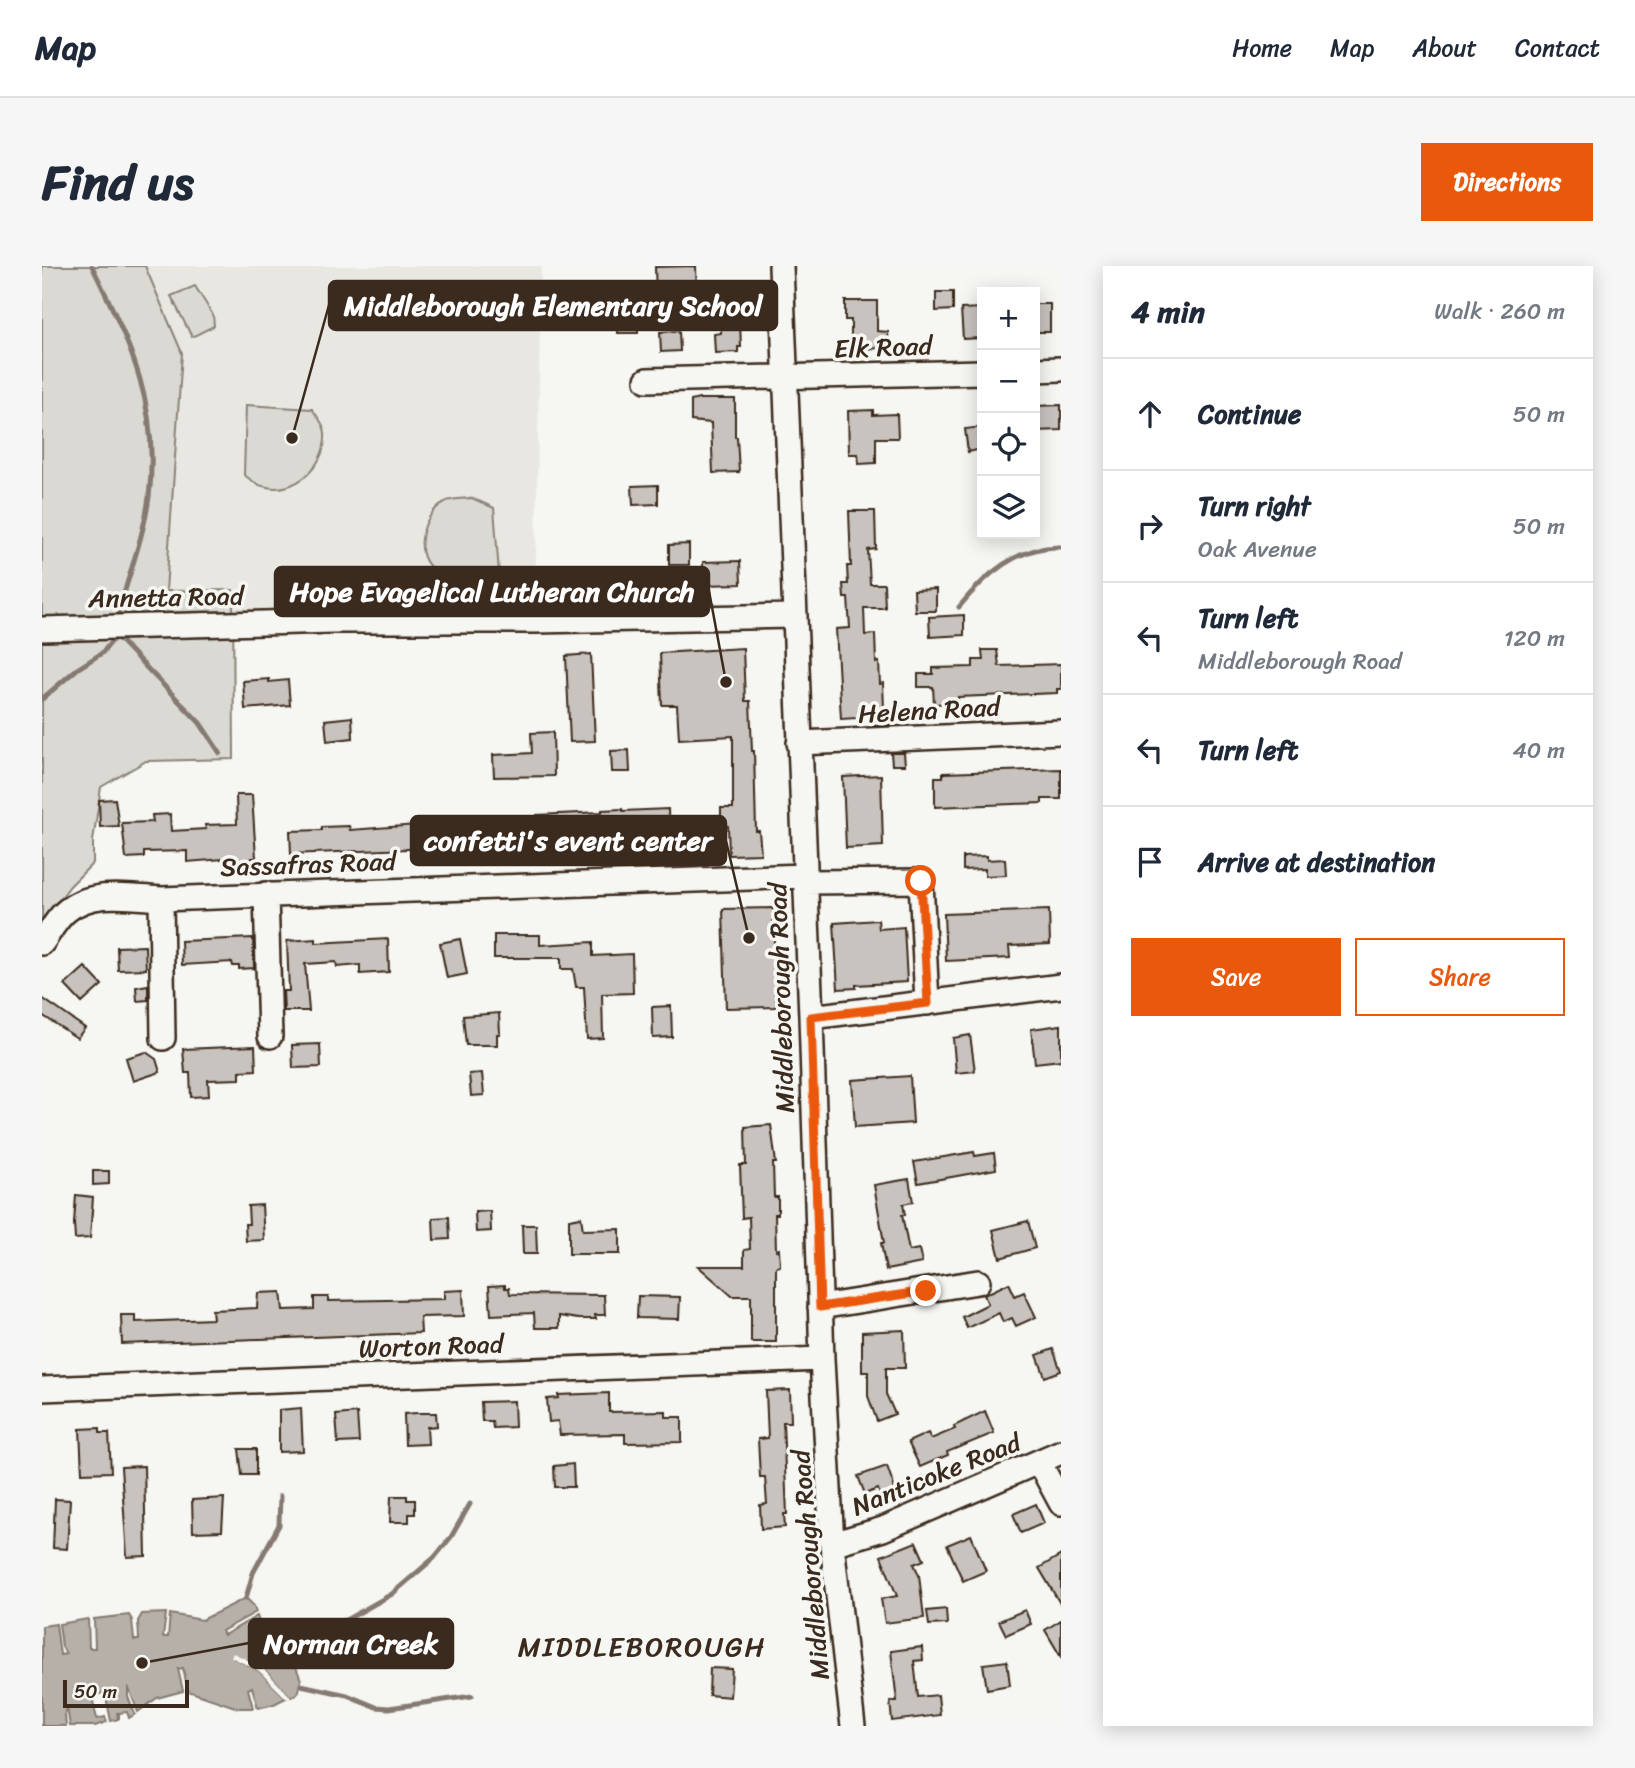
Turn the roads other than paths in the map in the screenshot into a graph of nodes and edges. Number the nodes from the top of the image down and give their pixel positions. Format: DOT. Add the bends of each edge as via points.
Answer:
graph roads {
  1 [pos="781,266"];
  2 [pos="1061,369"];
  3 [pos="1040,370"];
  4 [pos="977,372"];
  5 [pos="786,378"];
  6 [pos="647,380"];
  7 [pos="795,615"];
  8 [pos="42,629"];
  9 [pos="1061,732"];
  10 [pos="799,743"];
  11 [pos="805,879"];
  12 [pos="266,894"];
  13 [pos="161,899"];
  14 [pos="42,943"];
  15 [pos="1061,986"];
  16 [pos="928,1003"];
  17 [pos="811,1017"];
  18 [pos="270,1036"];
  19 [pos="163,1038"];
  20 [pos="978,1282"];
  21 [pos="820,1307"];
  22 [pos="822,1359"];
  23 [pos="42,1389"];
  24 [pos="1061,1452"];
  25 [pos="1039,1462"];
  26 [pos="1061,1503"];
  27 [pos="832,1545"];
  28 [pos="853,1726"];
  1 -- 5 [label="street, Middleborough Road"];
  2 -- 3 [label="street"];
  4 -- 5 [label="street, Elk Road"];
  5 -- 6 [label="street, Elk Road"];
  5 -- 7 [label="street, Middleborough Road"];
  7 -- 8 [label="street, Annetta Road"];
  7 -- 10 [label="street, Middleborough Road"];
  9 -- 10 [label="street, Helena Road"];
  10 -- 11 [label="street, Middleborough Road"];
  11 -- 12 [label="street, Sassafras Road"];
  11 -- 16 [label="street, Sassafras Road" via="921,881"];
  11 -- 17 [label="street, Middleborough Road"];
  12 -- 13 [label="street, Sassafras Road"];
  12 -- 18 [label="street"];
  13 -- 14 [label="street, Sassafras Road" via="90,898 64,912"];
  13 -- 19 [label="street"];
  15 -- 16 [label="street"];
  16 -- 17 [label="street"];
  17 -- 21 [label="street, Middleborough Road"];
  20 -- 21 [label="street"];
  21 -- 22 [label="street, Middleborough Road"];
  22 -- 23 [label="street, Worton Road"];
  22 -- 27 [label="street, Middleborough Road"];
  24 -- 25 [label="street, Nanticoke Road"];
  25 -- 26 [label="street"];
  25 -- 27 [label="street, Nanticoke Road" via="883,1529"];
  27 -- 28 [label="street, Middleborough Road"];
}
